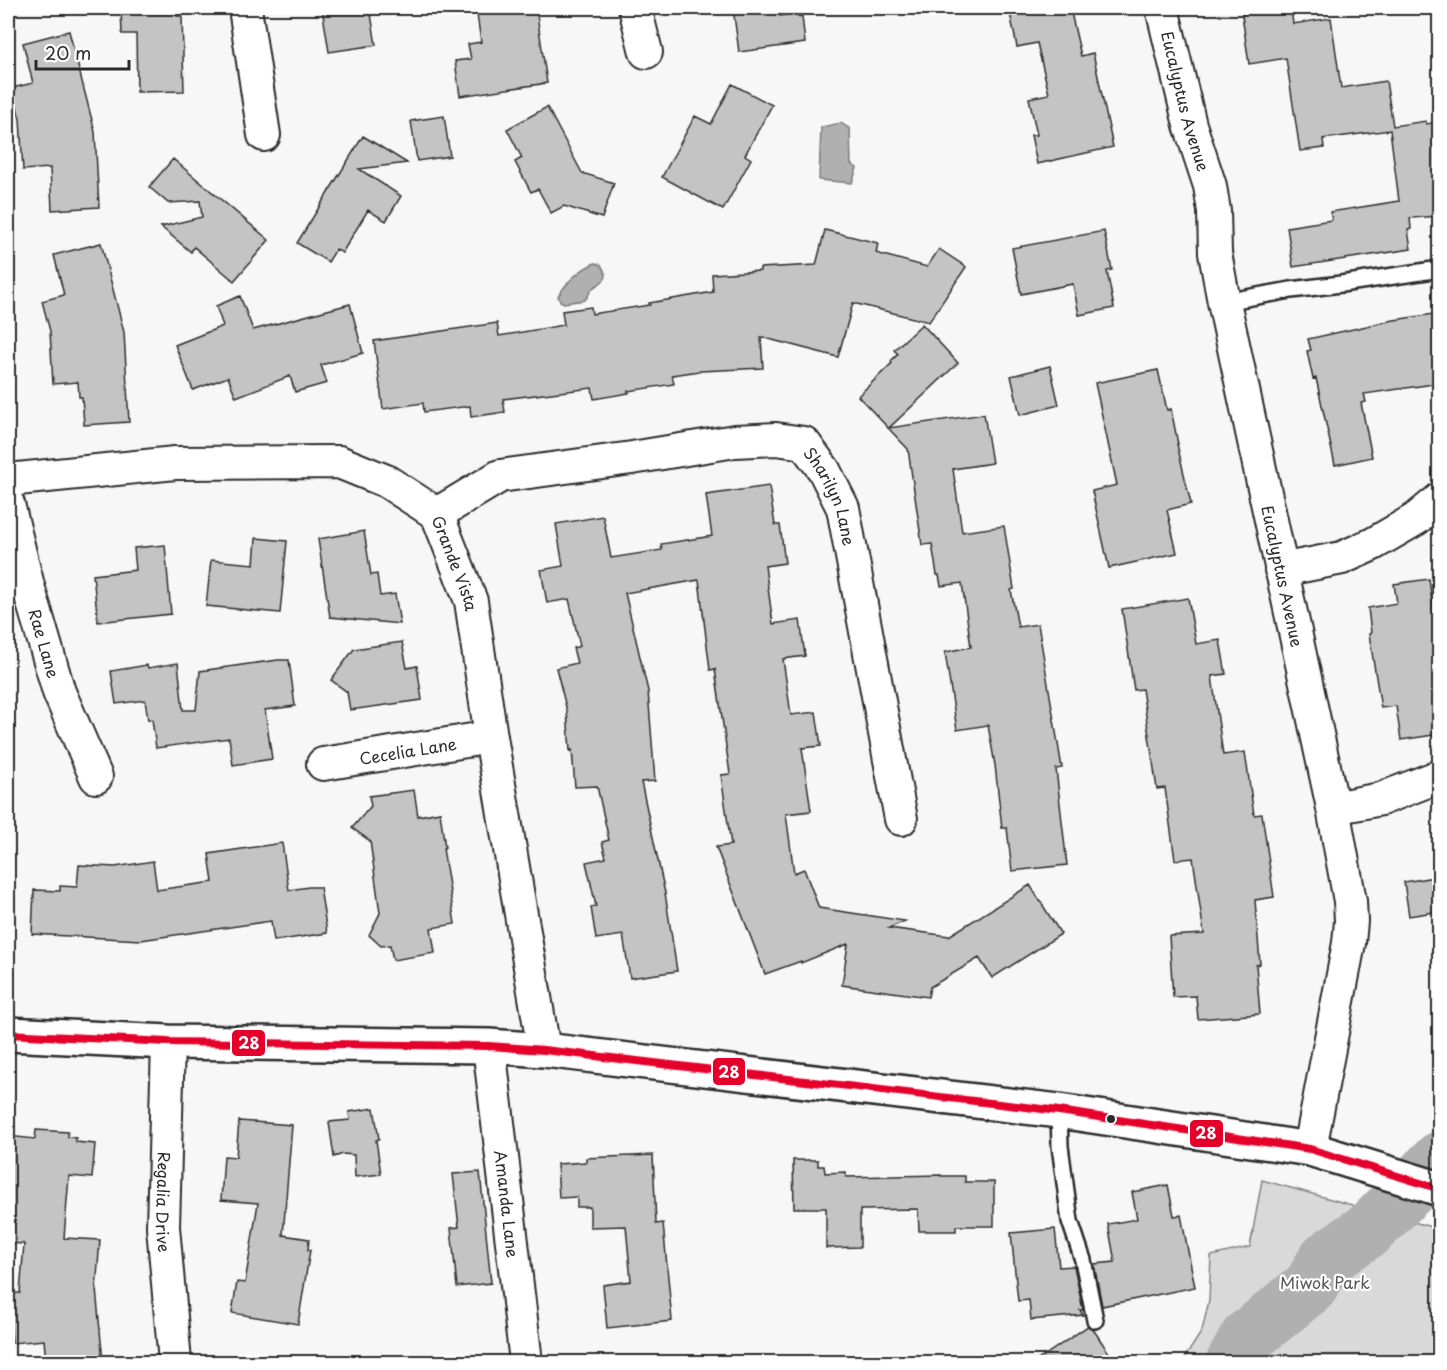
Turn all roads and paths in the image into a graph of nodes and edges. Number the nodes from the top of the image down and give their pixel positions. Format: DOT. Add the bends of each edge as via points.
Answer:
graph roads {
  1 [pos="245,8"];
  2 [pos="635,8"];
  3 [pos="1162,8"];
  4 [pos="646,52"];
  5 [pos="264,135"];
  6 [pos="1440,269"];
  7 [pos="1224,302"];
  8 [pos="8,480"];
  9 [pos="1440,499"];
  10 [pos="8,504"];
  11 [pos="437,514"];
  12 [pos="1281,570"];
  13 [pos="491,737"];
  14 [pos="323,764"];
  15 [pos="1440,776"];
  16 [pos="96,777"];
  17 [pos="1333,808"];
  18 [pos="901,819"];
  19 [pos="8,1035"];
  20 [pos="168,1042"];
  21 [pos="489,1046"];
  22 [pos="544,1050"];
  23 [pos="1059,1111"];
  24 [pos="1310,1149"];
  25 [pos="1440,1189"];
  26 [pos="1095,1320"];
  27 [pos="175,1362"];
  28 [pos="526,1362"];
  1 -- 5 [label="street"];
  2 -- 4 [label="street"];
  3 -- 7 [label="street, Eucalyptus Avenue" via="1190,125 1210,186 1215,253"];
  6 -- 7 [label="lane"];
  7 -- 12 [label="street, Eucalyptus Avenue"];
  8 -- 11 [label="street, Grande Vista" via="175,463 339,462 386,481"];
  9 -- 12 [label="street" via="1416,519 1342,558"];
  10 -- 16 [label="street, Rae Lane" via="59,692"];
  11 -- 13 [label="street, Grande Vista" via="471,601"];
  11 -- 18 [label="street, Sharilyn Lane" via="500,476 735,441 776,439 804,443 843,508"];
  12 -- 17 [label="street, Eucalyptus Avenue"];
  13 -- 14 [label="street, Cecelia Lane"];
  13 -- 22 [label="street, Grande Vista"];
  15 -- 17 [label="street" via="1382,799"];
  17 -- 24 [label="street, Eucalyptus Avenue" via="1351,921"];
  19 -- 20 [label="main road"];
  20 -- 21 [label="main road"];
  20 -- 27 [label="street, Regalia Drive" via="163,1227"];
  21 -- 22 [label="main road"];
  21 -- 28 [label="street, Amanda Lane"];
  22 -- 23 [label="main road"];
  23 -- 24 [label="main road"];
  23 -- 26 [label="lane" via="1070,1221 1083,1260"];
  24 -- 25 [label="main road"];
}
